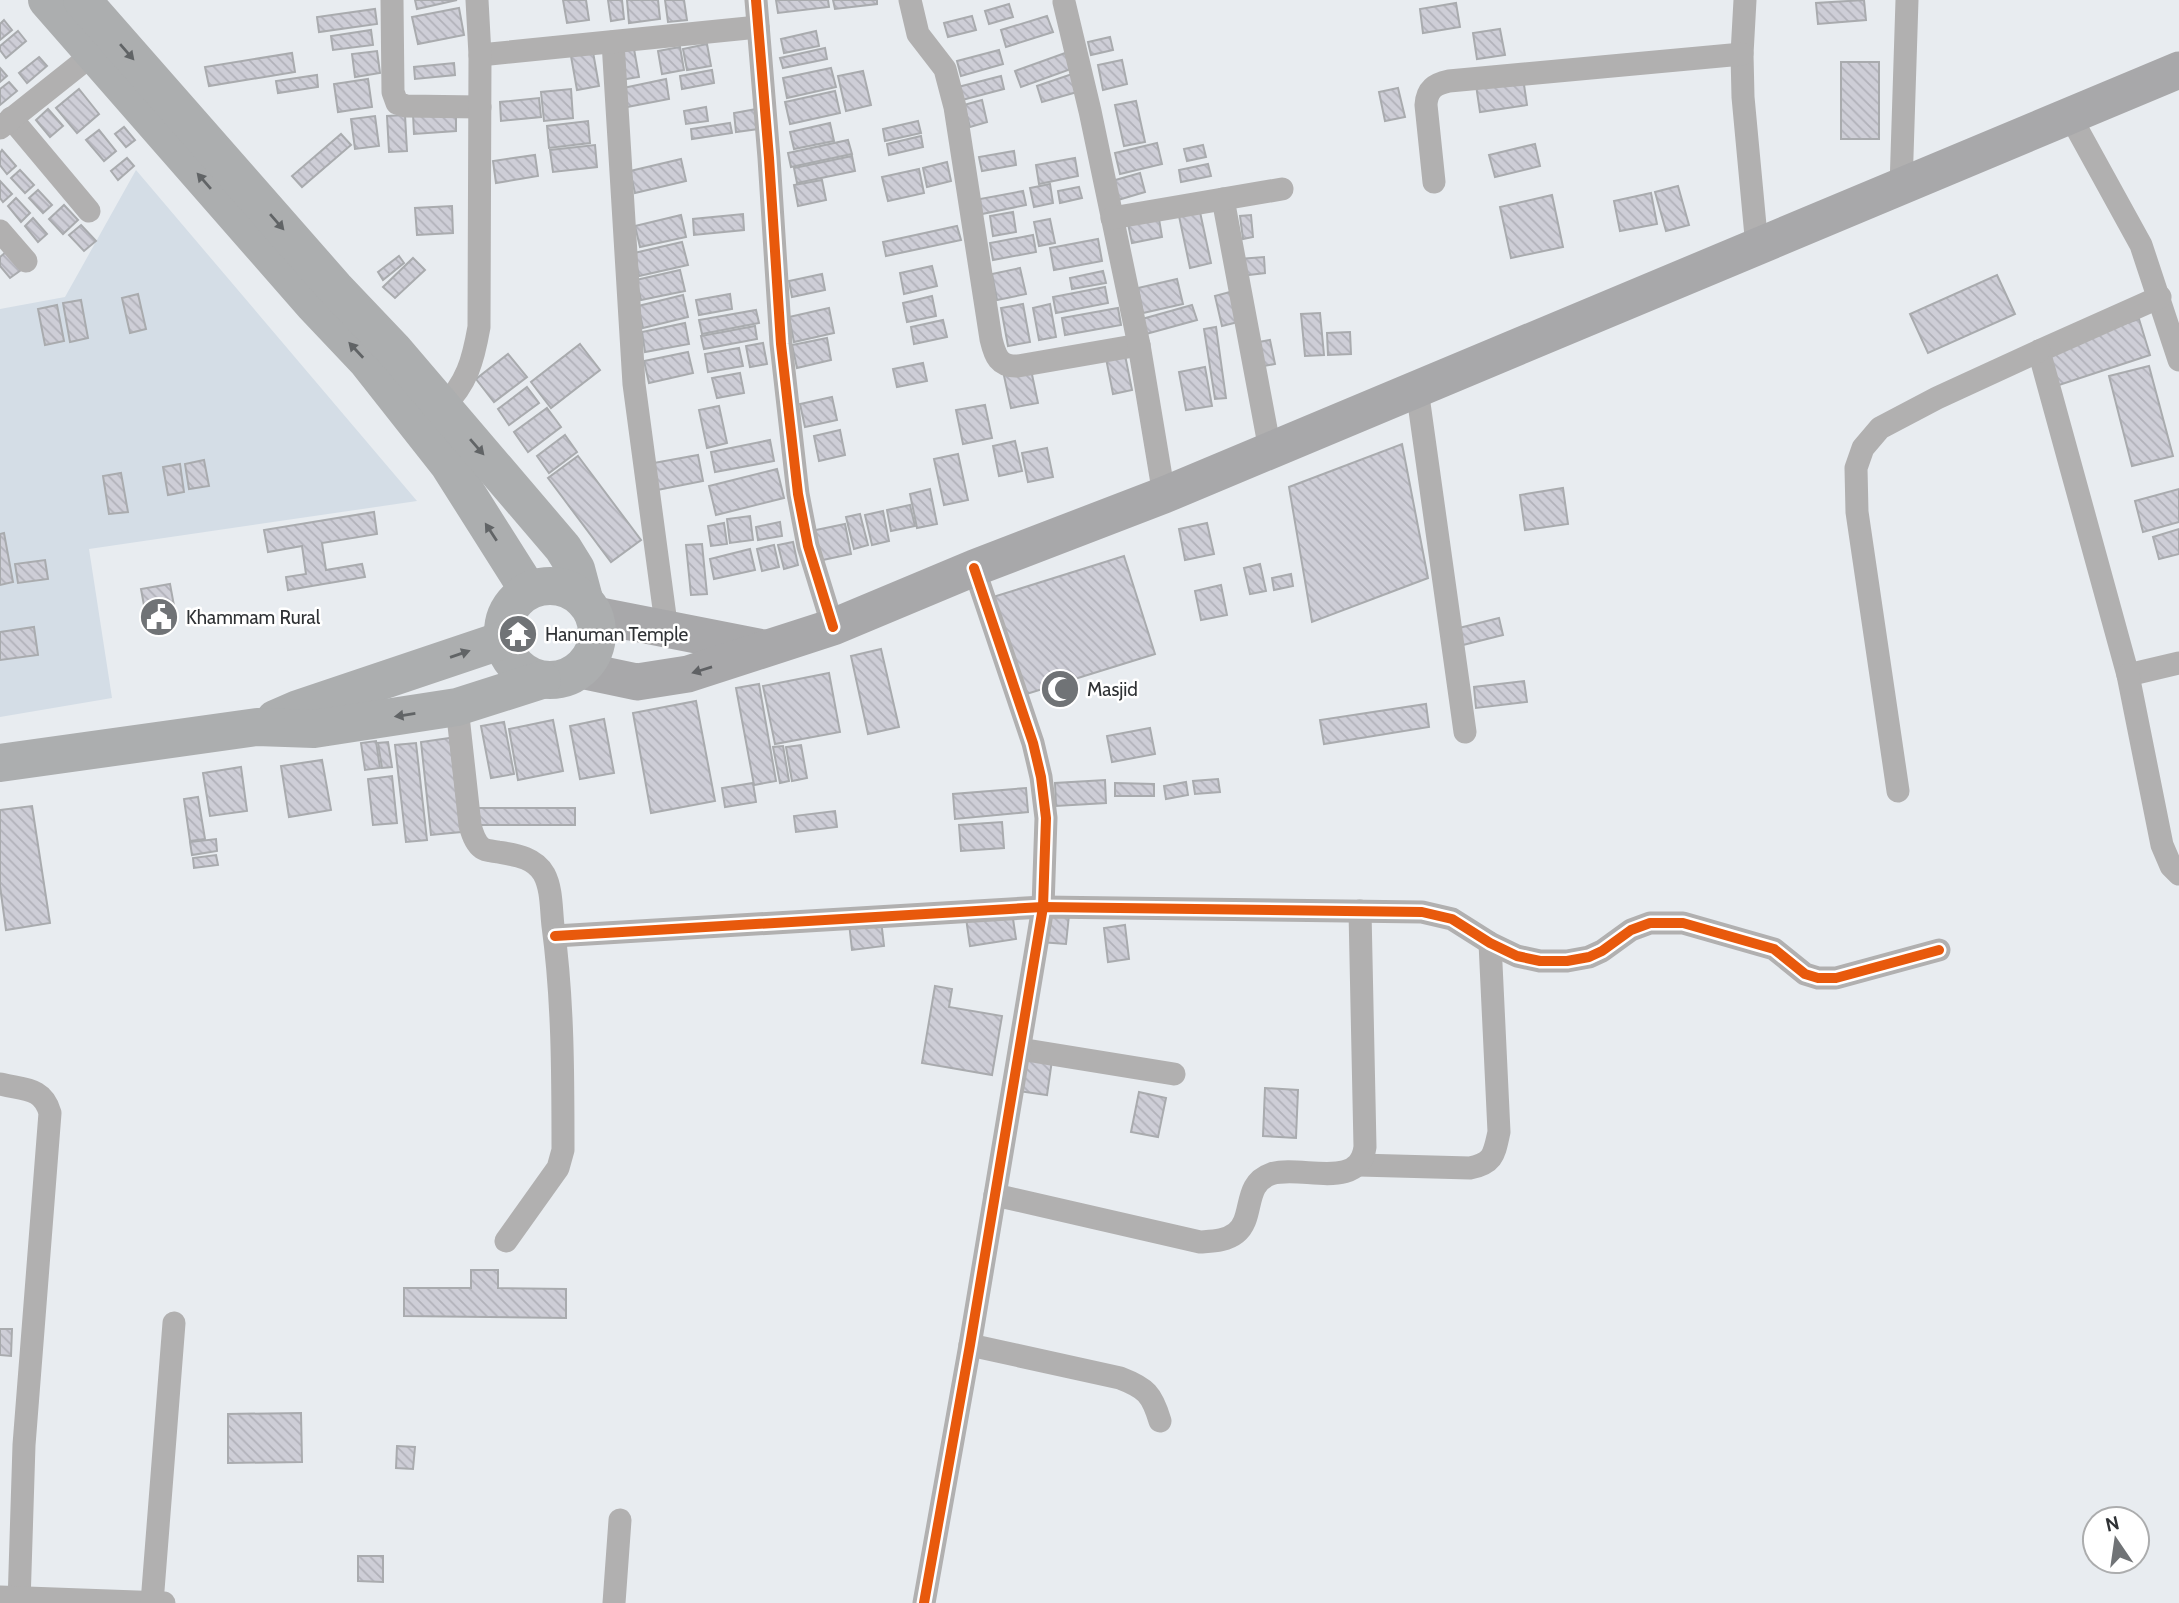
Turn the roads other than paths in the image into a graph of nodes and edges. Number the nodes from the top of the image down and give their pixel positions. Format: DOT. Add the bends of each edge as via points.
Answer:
graph roads {
  1 [pos="47,0"];
  2 [pos="82,0"];
  3 [pos="391,0"];
  4 [pos="477,0"];
  5 [pos="756,0"];
  6 [pos="910,0"];
  7 [pos="1745,0"];
  8 [pos="1907,0"];
  9 [pos="1064,2"];
  10 [pos="758,27"];
  11 [pos="613,42"];
  12 [pos="93,54"];
  13 [pos="1742,54"];
  14 [pos="480,55"];
  15 [pos="2179,70"];
  16 [pos="480,107"];
  17 [pos="2070,116"];
  18 [pos="6,123"];
  19 [pos="1434,181"];
  20 [pos="1901,187"];
  21 [pos="1282,189"];
  22 [pos="1223,199"];
  23 [pos="89,211"];
  24 [pos="1112,218"];
  25 [pos="0,231"];
  26 [pos="1757,247"];
  27 [pos="26,261"];
  28 [pos="2160,297"];
  29 [pos="1139,345"];
  30 [pos="2039,351"];
  31 [pos="2179,360"];
  32 [pos="1417,389"];
  33 [pos="443,407"];
  34 [pos="1270,450"];
  35 [pos="1164,495"];
  36 [pos="974,569"];
  37 [pos="528,590"];
  38 [pos="590,607"];
  39 [pos="833,627"];
  40 [pos="667,631"];
  41 [pos="503,640"];
  42 [pos="767,649"];
  43 [pos="2179,663"];
  44 [pos="580,670"];
  45 [pos="2128,675"];
  46 [pos="542,680"];
  47 [pos="457,707"];
  48 [pos="257,727"];
  49 [pos="1465,732"];
  50 [pos="0,763"];
  51 [pos="1898,790"];
  52 [pos="2179,874"];
  53 [pos="1043,907"];
  54 [pos="1360,911"];
  55 [pos="555,936"];
  56 [pos="1490,943"];
  57 [pos="1939,950"];
  58 [pos="1020,1049"];
  59 [pos="1174,1074"];
  60 [pos="0,1084"];
  61 [pos="1359,1165"];
  62 [pos="995,1195"];
  63 [pos="506,1241"];
  64 [pos="174,1323"];
  65 [pos="970,1345"];
  66 [pos="1160,1421"];
  67 [pos="620,1520"];
  68 [pos="13,1599"];
  69 [pos="152,1603"];
  70 [pos="164,1603"];
  71 [pos="614,1603"];
  72 [pos="924,1603"];
  1 -- 12 [label="highway"];
  2 -- 33 [label="highway, one-way"];
  3 -- 16 [label="street" via="397,103"];
  4 -- 14 [label="street"];
  5 -- 10 [label="street"];
  6 -- 29 [label="street" via="918,34 945,69 955,107 996,357 1002,364 1018,366"];
  7 -- 13 [label="street"];
  8 -- 20 [label="street"];
  9 -- 24 [label="street"];
  10 -- 11 [label="street"];
  10 -- 39 [label="street" via="781,344 798,494 808,546"];
  11 -- 14 [label="street"];
  11 -- 40 [label="street" via="634,384"];
  12 -- 18 [label="street"];
  37 -- 12 [label="highway, one-way" via="449,466 367,361"];
  13 -- 19 [label="street" via="1438,83 1426,96"];
  13 -- 26 [label="street"];
  14 -- 16 [label="street"];
  15 -- 17 [label="main road"];
  16 -- 33 [label="street" via="479,327 472,364 457,393"];
  17 -- 20 [label="main road"];
  17 -- 28 [label="street" via="2141,245"];
  18 -- 23 [label="street"];
  20 -- 26 [label="main road"];
  21 -- 22 [label="street"];
  22 -- 24 [label="street"];
  22 -- 34 [label="street"];
  24 -- 29 [label="street"];
  25 -- 27 [label="street"];
  26 -- 32 [label="main road"];
  28 -- 30 [label="street"];
  28 -- 31 [label="street"];
  29 -- 35 [label="street"];
  30 -- 45 [label="street"];
  30 -- 51 [label="street" via="1880,428 1863,448 1856,468 1857,512"];
  32 -- 34 [label="main road"];
  32 -- 49 [label="street"];
  33 -- 38 [label="highway, one-way" via="563,548"];
  34 -- 35 [label="main road"];
  35 -- 36 [label="main road"];
  36 -- 39 [label="main road"];
  36 -- 53 [label="street" via="1041,777 1046,818"];
  37 -- 38 [label="highway" via="548,585 567,588"];
  37 -- 41 [label="highway" via="513,602 504,620"];
  38 -- 40 [label="main road"];
  38 -- 44 [label="highway" via="598,635 593,654"];
  39 -- 42 [label="main road"];
  40 -- 42 [label="main road"];
  41 -- 46 [label="highway" via="510,659 524,673"];
  48 -- 41 [label="highway, one-way"];
  42 -- 44 [label="main road, one-way" via="688,674 637,682"];
  43 -- 45 [label="street"];
  44 -- 46 [label="highway" via="562,679"];
  45 -- 52 [label="street" via="2162,845"];
  46 -- 47 [label="highway"];
  47 -- 48 [label="highway, one-way" via="314,729"];
  47 -- 55 [label="street" via="474,838 483,849 517,855 538,866 548,886"];
  48 -- 50 [label="highway"];
  53 -- 54 [label="street"];
  53 -- 55 [label="street"];
  53 -- 58 [label="street"];
  54 -- 56 [label="street" via="1422,912 1452,919"];
  54 -- 61 [label="street" via="1365,1147"];
  55 -- 63 [label="street" via="564,1150 558,1168"];
  56 -- 57 [label="street" via="1517,956 1567,961 1589,957 1650,923 1684,923 1774,949 1805,974 1818,978 1836,978"];
  56 -- 61 [label="street" via="1499,1132 1492,1158 1470,1168"];
  58 -- 59 [label="street"];
  58 -- 62 [label="street"];
  60 -- 68 [label="street" via="39,1093 47,1100 50,1113"];
  61 -- 62 [label="street" via="1336,1173 1264,1177 1253,1190 1242,1227 1220,1240 1200,1242"];
  62 -- 65 [label="street"];
  64 -- 69 [label="street"];
  65 -- 66 [label="street" via="1135,1384 1154,1401"];
  65 -- 72 [label="street"];
  67 -- 71 [label="street"];
  68 -- 69 [label="street"];
  69 -- 70 [label="street"];
}
